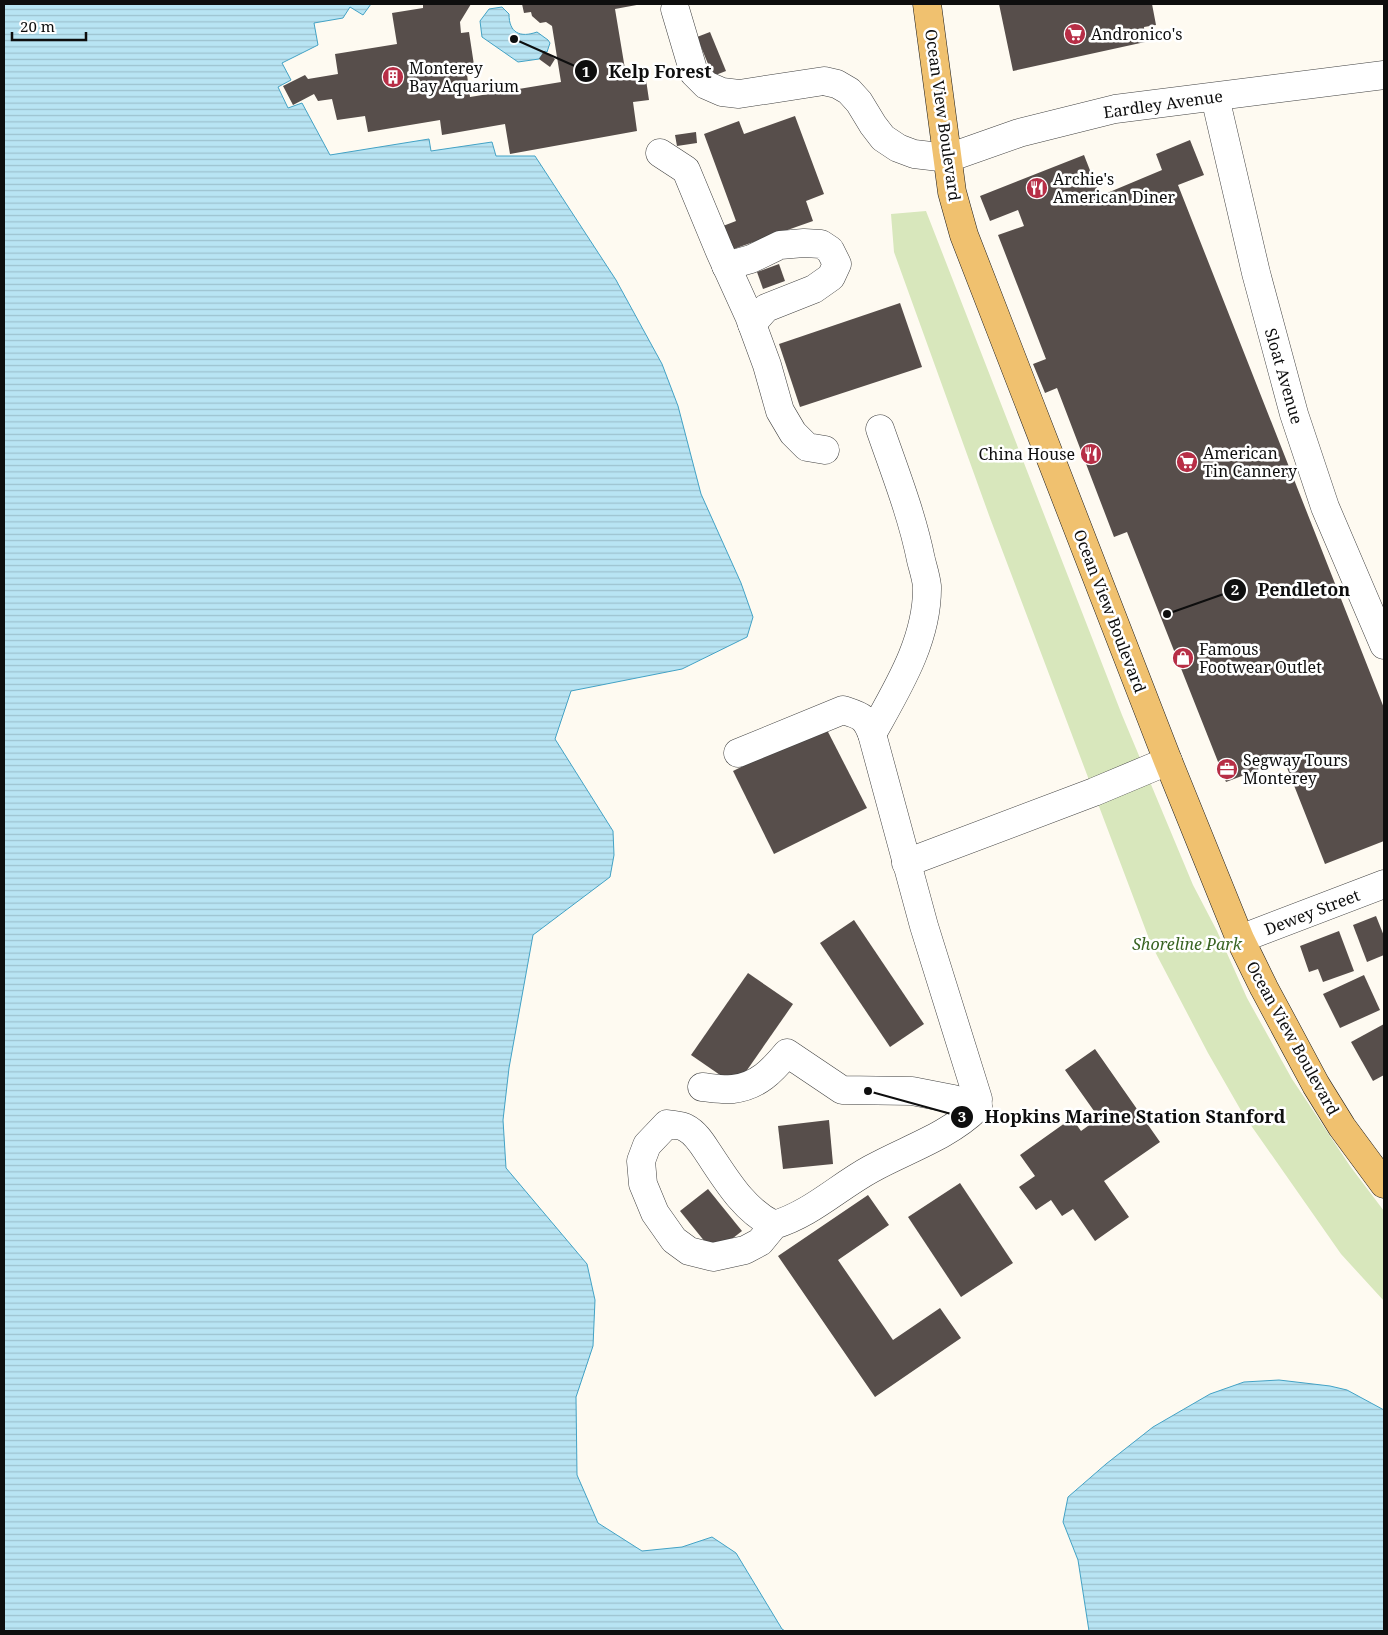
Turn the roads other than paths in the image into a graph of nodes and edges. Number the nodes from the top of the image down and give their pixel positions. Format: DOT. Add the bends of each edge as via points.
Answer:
graph roads {
  1 [pos="927,4"];
  2 [pos="675,9"];
  3 [pos="1384,75"];
  4 [pos="1215,97"];
  5 [pos="660,153"];
  6 [pos="948,158"];
  7 [pos="726,266"];
  8 [pos="752,324"];
  9 [pos="880,429"];
  10 [pos="825,450"];
  11 [pos="1384,645"];
  12 [pos="872,734"];
  13 [pos="738,753"];
  14 [pos="1168,760"];
  15 [pos="906,863"];
  16 [pos="1384,884"];
  17 [pos="1240,939"];
  18 [pos="702,1087"];
  19 [pos="978,1106"];
  20 [pos="1384,1184"];
  21 [pos="774,1225"];
  1 -- 6 [label="main road, Ocean View Boulevard"];
  2 -- 6 [label="street" via="694,73 706,85 722,92 739,94 824,81 838,84 859,102 883,138 914,154"];
  3 -- 4 [label="street, Eardley Avenue"];
  4 -- 6 [label="street, Eardley Avenue" via="1115,109 1020,133"];
  4 -- 11 [label="street, Sloat Avenue" via="1256,274 1294,414 1325,507"];
  5 -- 7 [label="street" via="686,170"];
  6 -- 14 [label="main road, Ocean View Boulevard" via="952,192 964,235"];
  7 -- 8 [label="street"];
  7 -- 8 [label="street" via="751,259 780,245 804,243 821,244 830,250 837,264 831,277 814,289 766,308"];
  8 -- 10 [label="street" via="780,411 793,433 807,447"];
  9 -- 12 [label="street" via="917,538 927,585 923,621 914,651"];
  12 -- 13 [label="street" via="867,722 843,710"];
  12 -- 15 [label="street"];
  14 -- 15 [label="street" via="1094,792"];
  14 -- 17 [label="main road, Ocean View Boulevard"];
  15 -- 19 [label="street"];
  16 -- 17 [label="street, Dewey Street"];
  17 -- 20 [label="main road, Ocean View Boulevard" via="1316,1085"];
  18 -- 19 [label="street" via="733,1089 752,1084 771,1072 787,1053 842,1090 912,1090"];
  19 -- 21 [label="street" via="951,1129 870,1170 805,1213"];
  21 -- 21 [label="street" via="760,1242 745,1250 713,1257 690,1251 674,1240 655,1213 643,1184 641,1161 647,1145 667,1124 686,1128 697,1137 743,1202"];
}
